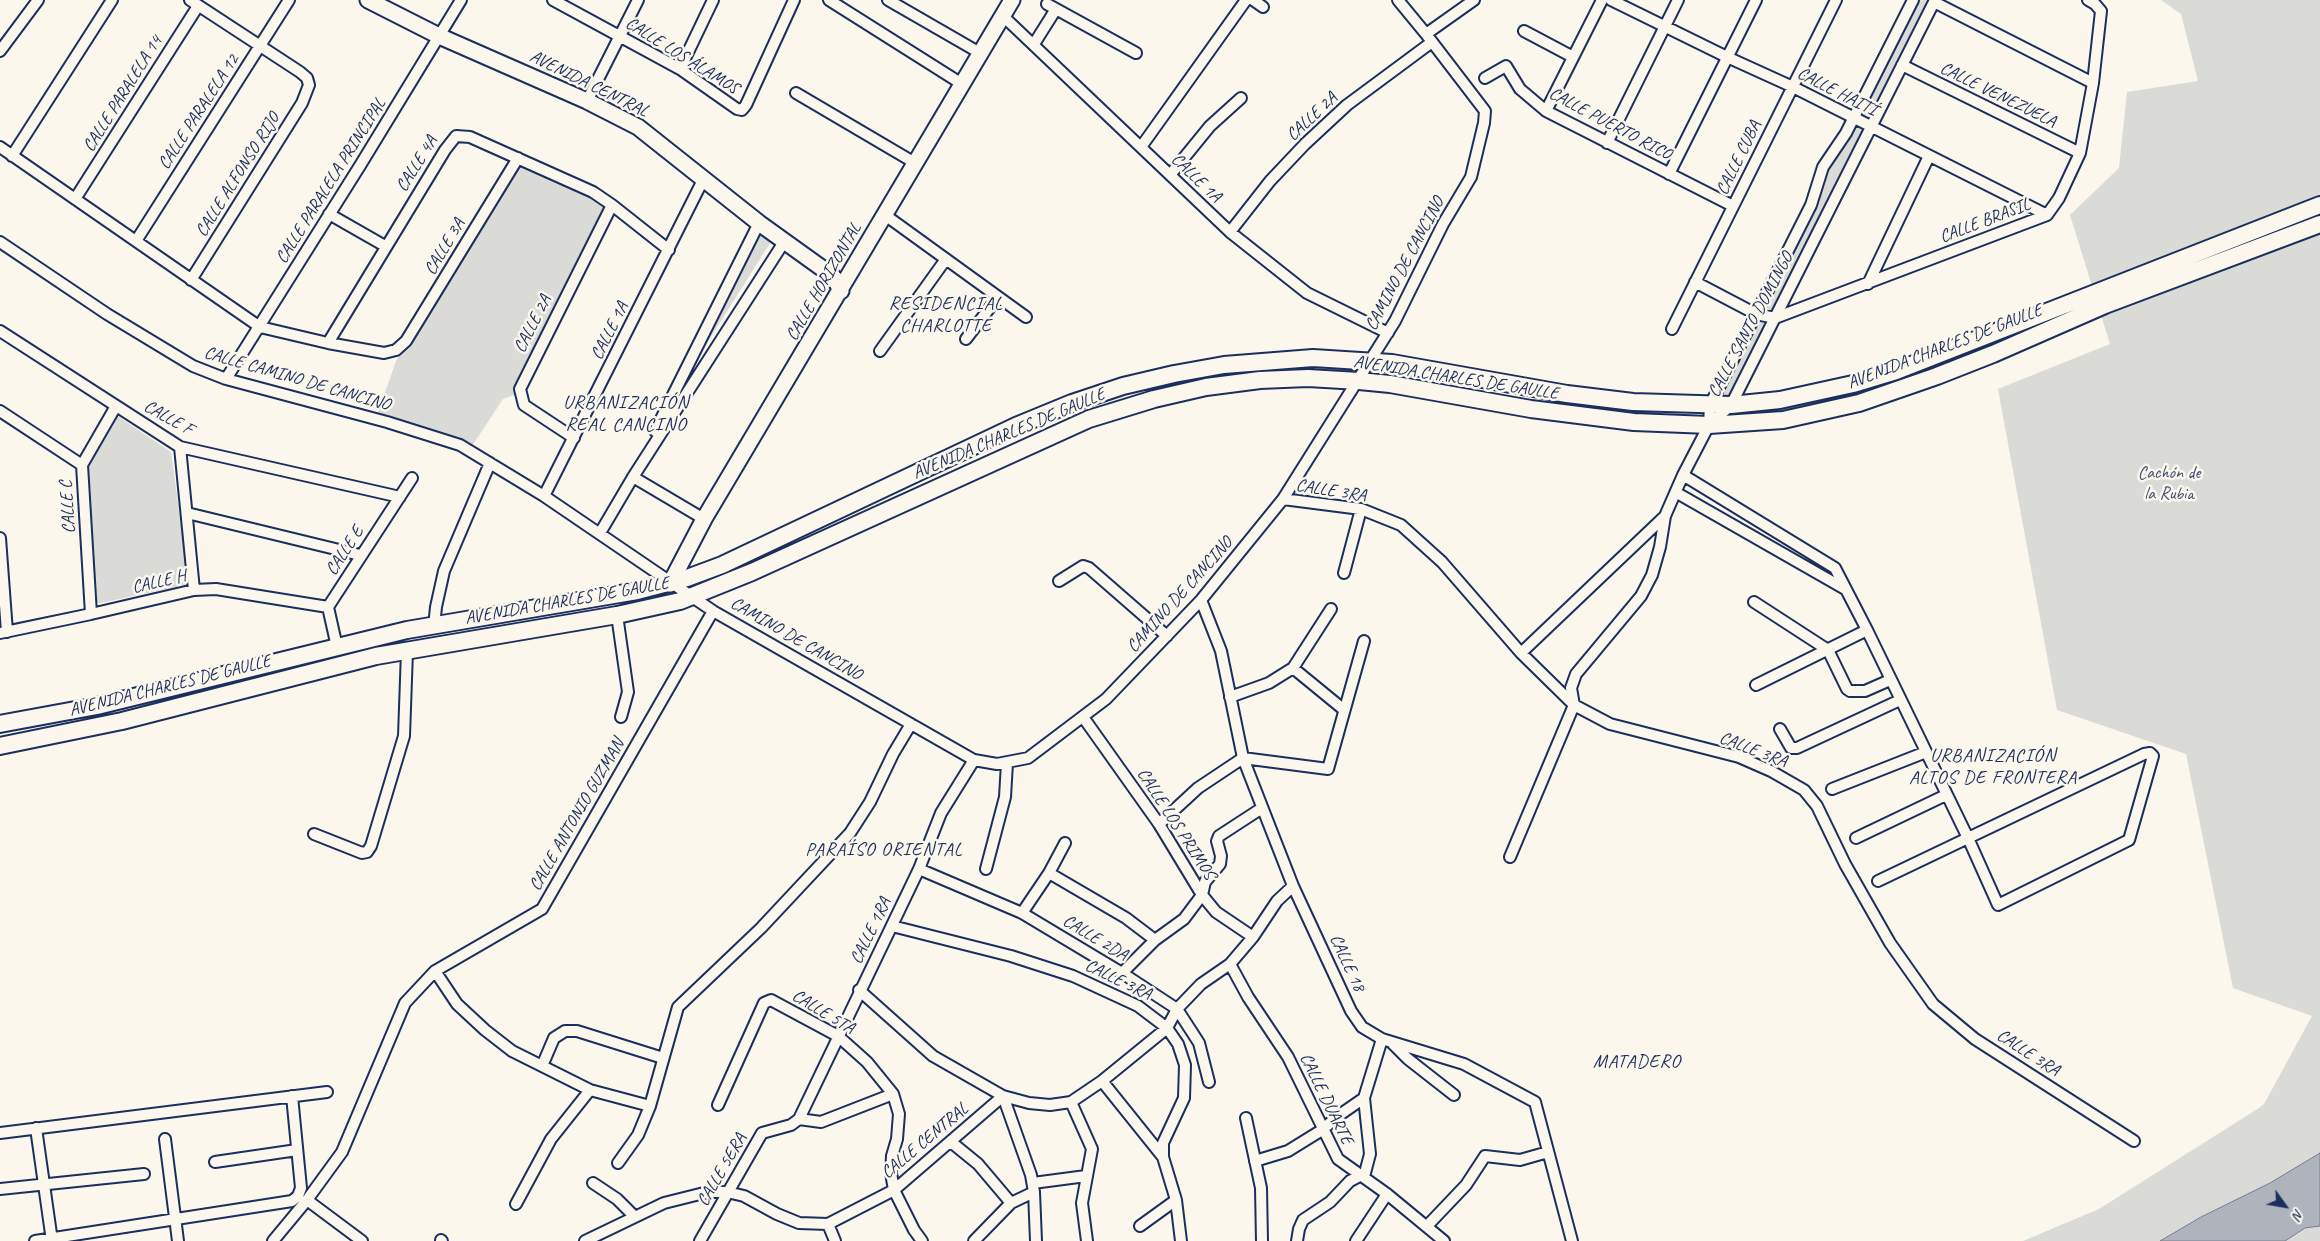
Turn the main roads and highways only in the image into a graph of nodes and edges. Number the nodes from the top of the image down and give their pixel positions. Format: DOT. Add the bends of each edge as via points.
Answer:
graph roads {
  1 [pos="368,0"];
  2 [pos="1010,1"];
  3 [pos="2320,205"];
  4 [pos="2320,224"];
  5 [pos="841,291"];
  6 [pos="670,584"];
  7 [pos="337,647"];
  8 [pos="303,656"];
  9 [pos="328,667"];
  10 [pos="288,678"];
  11 [pos="0,724"];
  12 [pos="0,746"];
  1 -- 5 [label="main road, AVENIDA CENTRAL" via="638,127 835,279"];
  2 -- 5 [label="main road, CALLE HORIZONTAL"];
  3 -- 6 [label="main road, AVENIDA CHARLES DE GAULLE" via="1896,371 1780,400 1731,405 1633,402 1567,394 1392,362 1313,358 1224,365 1123,386 1016,426 722,565"];
  4 -- 9 [label="main road, AVENIDA CHARLES DE GAULLE" via="2105,306 1993,354 1859,403 1783,420 1709,425 1643,423 1573,416 1390,384 1308,378 1206,387 1119,408 690,597 617,616"];
  5 -- 6 [label="main road, CALLE HORIZONTAL" via="704,519"];
  6 -- 7 [label="main road, AVENIDA CHARLES DE GAULLE" via="407,630"];
  7 -- 8 [label="main road, AVENIDA CHARLES DE GAULLE"];
  7 -- 9 [label="main road" via="319,658 319,664"];
  8 -- 10 [label="main road" via="310,659 310,664 294,668"];
  8 -- 11 [label="main road, AVENIDA CHARLES DE GAULLE" via="98,706"];
  9 -- 10 [label="main road, AVENIDA CHARLES DE GAULLE"];
  10 -- 12 [label="main road, AVENIDA CHARLES DE GAULLE" via="122,721"];
}
